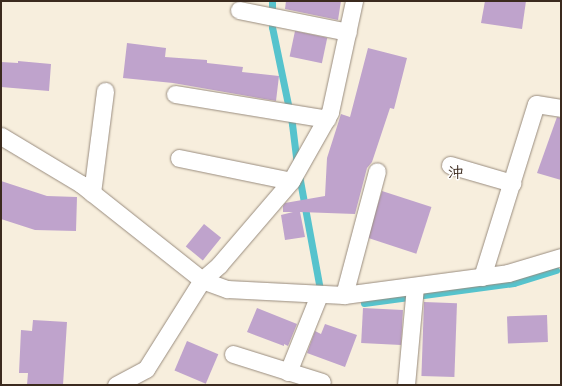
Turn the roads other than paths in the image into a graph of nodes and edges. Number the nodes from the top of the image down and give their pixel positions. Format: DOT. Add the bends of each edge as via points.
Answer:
graph roads {
  1 [pos="354,1"];
  2 [pos="239,10"];
  3 [pos="348,32"];
  4 [pos="105,91"];
  5 [pos="175,94"];
  6 [pos="561,108"];
  7 [pos="327,120"];
  8 [pos="1,136"];
  9 [pos="179,158"];
  10 [pos="450,165"];
  11 [pos="377,171"];
  12 [pos="296,174"];
  13 [pos="512,183"];
  14 [pos="92,193"];
  15 [pos="561,257"];
  16 [pos="482,277"];
  17 [pos="202,280"];
  18 [pos="415,294"];
  19 [pos="319,295"];
  20 [pos="344,295"];
  21 [pos="233,354"];
  22 [pos="288,372"];
  23 [pos="322,382"];
  24 [pos="116,385"];
  25 [pos="406,385"];
  1 -- 3 [label="street"];
  2 -- 3 [label="street"];
  3 -- 7 [label="street"];
  4 -- 14 [label="street"];
  5 -- 7 [label="street"];
  6 -- 13 [label="street" via="536,104"];
  7 -- 12 [label="street"];
  8 -- 14 [label="street"];
  9 -- 12 [label="street"];
  10 -- 13 [label="street"];
  11 -- 20 [label="street"];
  12 -- 17 [label="street" via="219,265"];
  13 -- 16 [label="street"];
  14 -- 17 [label="street"];
  15 -- 16 [label="street" via="508,273"];
  16 -- 18 [label="street"];
  17 -- 19 [label="street" via="227,289"];
  17 -- 24 [label="street" via="146,369"];
  18 -- 20 [label="street"];
  18 -- 25 [label="street"];
  19 -- 20 [label="street"];
  19 -- 22 [label="street"];
  21 -- 22 [label="street"];
  22 -- 23 [label="street"];
}
